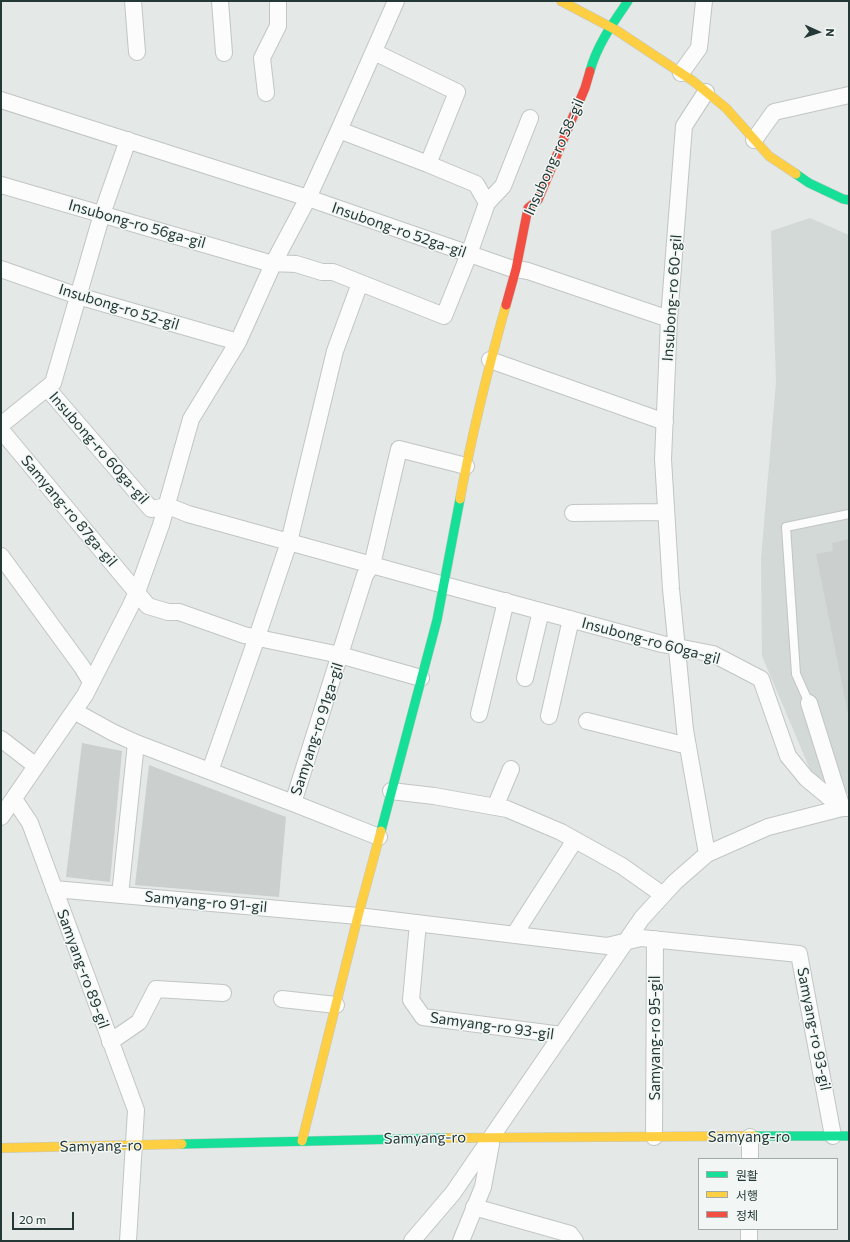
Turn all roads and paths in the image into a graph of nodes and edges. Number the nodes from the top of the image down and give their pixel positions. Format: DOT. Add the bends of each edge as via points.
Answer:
graph roads {
  1 [pos="133,1"];
  2 [pos="220,1"];
  3 [pos="278,1"];
  4 [pos="396,1"];
  5 [pos="561,1"];
  6 [pos="628,1"];
  7 [pos="704,1"];
  8 [pos="610,27"];
  9 [pos="138,52"];
  10 [pos="374,52"];
  11 [pos="224,53"];
  12 [pos="681,73"];
  13 [pos="706,92"];
  14 [pos="266,93"];
  15 [pos="849,95"];
  16 [pos="1,100"];
  17 [pos="530,118"];
  18 [pos="339,130"];
  19 [pos="128,140"];
  20 [pos="754,140"];
  21 [pos="428,164"];
  22 [pos="1,185"];
  23 [pos="308,198"];
  24 [pos="849,200"];
  25 [pos="487,203"];
  26 [pos="102,214"];
  27 [pos="469,254"];
  28 [pos="274,262"];
  29 [pos="1,269"];
  30 [pos="516,269"];
  31 [pos="360,283"];
  32 [pos="78,296"];
  33 [pos="669,319"];
  34 [pos="238,342"];
  35 [pos="490,360"];
  36 [pos="47,388"];
  37 [pos="665,422"];
  38 [pos="1,426"];
  39 [pos="1,430"];
  40 [pos="466,466"];
  41 [pos="168,506"];
  42 [pos="666,512"];
  43 [pos="573,513"];
  44 [pos="849,514"];
  45 [pos="289,542"];
  46 [pos="1,556"];
  47 [pos="372,565"];
  48 [pos="444,585"];
  49 [pos="137,592"];
  50 [pos="506,601"];
  51 [pos="541,611"];
  52 [pos="571,619"];
  53 [pos="257,637"];
  54 [pos="677,646"];
  55 [pos="340,655"];
  56 [pos="422,678"];
  57 [pos="525,678"];
  58 [pos="91,682"];
  59 [pos="809,703"];
  60 [pos="74,711"];
  61 [pos="479,714"];
  62 [pos="549,716"];
  63 [pos="587,722"];
  64 [pos="1,739"];
  65 [pos="136,743"];
  66 [pos="688,746"];
  67 [pos="36,766"];
  68 [pos="511,769"];
  69 [pos="210,772"];
  70 [pos="391,791"];
  71 [pos="14,799"];
  72 [pos="293,803"];
  73 [pos="495,807"];
  74 [pos="846,808"];
  75 [pos="1,817"];
  76 [pos="379,838"];
  77 [pos="575,840"];
  78 [pos="707,854"];
  79 [pos="54,889"];
  80 [pos="120,895"];
  81 [pos="663,895"];
  82 [pos="358,916"];
  83 [pos="418,923"];
  84 [pos="514,935"];
  85 [pos="655,939"];
  86 [pos="625,943"];
  87 [pos="223,992"];
  88 [pos="282,999"];
  89 [pos="336,1005"];
  90 [pos="562,1035"];
  91 [pos="110,1042"];
  92 [pos="841,1136"];
  93 [pos="493,1137"];
  94 [pos="654,1137"];
  95 [pos="750,1137"];
  96 [pos="302,1141"];
  97 [pos="134,1145"];
  98 [pos="1,1148"];
  99 [pos="750,1158"];
  100 [pos="474,1207"];
  101 [pos="749,1230"];
  102 [pos="128,1241"];
  103 [pos="412,1241"];
  104 [pos="461,1241"];
  105 [pos="575,1241"];
  106 [pos="749,1241"];
  1 -- 9 [label="street"];
  2 -- 11 [label="street"];
  3 -- 14 [label="street" via="278,26 262,58"];
  4 -- 10 [label="street"];
  5 -- 8 [label="street"];
  6 -- 8 [label="street, Insubong-ro 58-gil"];
  7 -- 12 [label="street" via="699,48"];
  8 -- 12 [label="street"];
  8 -- 30 [label="street, Insubong-ro 58-gil" via="593,60 585,88 538,200 528,208"];
  10 -- 18 [label="street"];
  10 -- 21 [label="street" via="457,92"];
  12 -- 13 [label="street"];
  13 -- 20 [label="street" via="726,108"];
  13 -- 33 [label="street, Insubong-ro 60-gil" via="684,126"];
  15 -- 20 [label="street" via="774,112"];
  16 -- 19 [label="street, Insubong-ro 52ga-gil"];
  17 -- 25 [label="street, Insubong-ro 56ga-gil" via="503,186"];
  18 -- 21 [label="street"];
  18 -- 23 [label="street"];
  19 -- 23 [label="street, Insubong-ro 52ga-gil"];
  19 -- 26 [label="street"];
  20 -- 24 [label="street" via="769,156 809,183"];
  21 -- 25 [label="street" via="476,184"];
  22 -- 26 [label="street, Insubong-ro 56ga-gil"];
  23 -- 27 [label="street, Insubong-ro 52ga-gil"];
  23 -- 28 [label="street"];
  25 -- 27 [label="street, Insubong-ro 56ga-gil"];
  26 -- 28 [label="street, Insubong-ro 56ga-gil" via="269,263"];
  26 -- 32 [label="street"];
  27 -- 30 [label="street, Insubong-ro 52ga-gil"];
  27 -- 31 [label="street, Insubong-ro 56ga-gil" via="444,316"];
  28 -- 31 [label="street, Insubong-ro 56ga-gil" via="333,272"];
  28 -- 34 [label="street"];
  29 -- 32 [label="street, Insubong-ro 52-gil"];
  30 -- 33 [label="street, Insubong-ro 52ga-gil"];
  30 -- 35 [label="street, Insubong-ro 58-gil"];
  31 -- 45 [label="street" via="335,351"];
  32 -- 34 [label="street, Insubong-ro 52-gil"];
  32 -- 36 [label="street" via="53,383"];
  33 -- 37 [label="street, Insubong-ro 60-gil"];
  34 -- 41 [label="street" via="192,419"];
  35 -- 37 [label="street"];
  35 -- 40 [label="street, Insubong-ro 58-gil"];
  36 -- 38 [label="street"];
  36 -- 41 [label="street, Insubong-ro 60ga-gil" via="151,509"];
  37 -- 42 [label="street, Insubong-ro 60-gil" via="663,460"];
  39 -- 49 [label="street, Samyang-ro 87ga-gil"];
  40 -- 47 [label="street" via="399,449"];
  40 -- 48 [label="street, Insubong-ro 58-gil"];
  41 -- 45 [label="street, Insubong-ro 60ga-gil"];
  41 -- 49 [label="street"];
  42 -- 43 [label="street"];
  42 -- 54 [label="street, Insubong-ro 60-gil"];
  44 -- 59 [label="lane" via="786,527 796,674"];
  45 -- 47 [label="street, Insubong-ro 60ga-gil"];
  45 -- 53 [label="street"];
  46 -- 58 [label="street"];
  47 -- 48 [label="street, Insubong-ro 60ga-gil"];
  47 -- 55 [label="street" via="365,575"];
  48 -- 50 [label="street, Insubong-ro 60ga-gil"];
  48 -- 56 [label="street"];
  49 -- 53 [label="street" via="148,606 168,612 179,612"];
  49 -- 58 [label="street"];
  50 -- 51 [label="street, Insubong-ro 60ga-gil"];
  50 -- 61 [label="street"];
  51 -- 52 [label="street, Insubong-ro 60ga-gil"];
  51 -- 57 [label="street"];
  52 -- 54 [label="street, Insubong-ro 60ga-gil"];
  52 -- 62 [label="street, Insubong-ro 60ga-gil"];
  53 -- 55 [label="street"];
  53 -- 69 [label="street"];
  54 -- 66 [label="street, Insubong-ro 60-gil"];
  54 -- 74 [label="street, Insubong-ro 60ga-gil" via="713,654 761,680 788,756 806,778"];
  55 -- 56 [label="street"];
  55 -- 72 [label="street, Samyang-ro 91ga-gil"];
  56 -- 70 [label="street"];
  58 -- 60 [label="street"];
  59 -- 74 [label="street"];
  60 -- 65 [label="street, Samyang-ro 91ga-gil"];
  60 -- 67 [label="street"];
  63 -- 66 [label="street"];
  64 -- 67 [label="street"];
  65 -- 69 [label="street, Samyang-ro 91ga-gil"];
  65 -- 80 [label="street"];
  66 -- 78 [label="street, Insubong-ro 60-gil"];
  67 -- 71 [label="street"];
  68 -- 73 [label="street"];
  69 -- 72 [label="street, Samyang-ro 91ga-gil"];
  70 -- 73 [label="street"];
  70 -- 76 [label="street"];
  71 -- 75 [label="street"];
  71 -- 79 [label="street, Samyang-ro 89-gil" via="30,823"];
  72 -- 76 [label="street, Samyang-ro 91ga-gil"];
  73 -- 77 [label="street" via="507,809"];
  74 -- 78 [label="street, Samyang-ro 93-gil" via="768,827"];
  76 -- 82 [label="street"];
  77 -- 81 [label="street" via="622,866"];
  77 -- 84 [label="street"];
  78 -- 81 [label="street, Samyang-ro 93-gil"];
  79 -- 80 [label="street, Samyang-ro 91-gil"];
  79 -- 91 [label="street, Samyang-ro 89-gil"];
  80 -- 82 [label="street, Samyang-ro 91-gil"];
  81 -- 86 [label="street, Samyang-ro 93-gil" via="642,918"];
  82 -- 83 [label="street, Samyang-ro 93-gil"];
  82 -- 89 [label="street"];
  83 -- 84 [label="street, Samyang-ro 93-gil"];
  83 -- 90 [label="street, Samyang-ro 93-gil" via="411,1000 423,1017"];
  84 -- 86 [label="street, Samyang-ro 93-gil" via="607,946"];
  85 -- 86 [label="street, Samyang-ro 93-gil" via="641,938"];
  85 -- 92 [label="street, Samyang-ro 93-gil" via="800,954"];
  85 -- 94 [label="street, Samyang-ro 95-gil"];
  86 -- 90 [label="street, Samyang-ro 93-gil"];
  87 -- 91 [label="street" via="156,989 139,1022"];
  88 -- 89 [label="street"];
  89 -- 96 [label="street"];
  90 -- 93 [label="street, Samyang-ro 93-gil"];
  91 -- 97 [label="street, Samyang-ro 89-gil" via="136,1110"];
  92 -- 95 [label="street, Samyang-ro"];
  93 -- 94 [label="street, Samyang-ro"];
  93 -- 96 [label="street, Samyang-ro"];
  93 -- 100 [label="street" via="482,1187"];
  93 -- 103 [label="street, Samyang-ro 93-gil" via="453,1193"];
  94 -- 95 [label="street, Samyang-ro"];
  95 -- 99 [label="street"];
  96 -- 97 [label="street, Samyang-ro"];
  97 -- 98 [label="street, Samyang-ro"];
  97 -- 102 [label="street, Samyang-ro 89-gil"];
  100 -- 104 [label="street"];
  100 -- 105 [label="street" via="570,1234"];
  101 -- 106 [label="street"];
}
